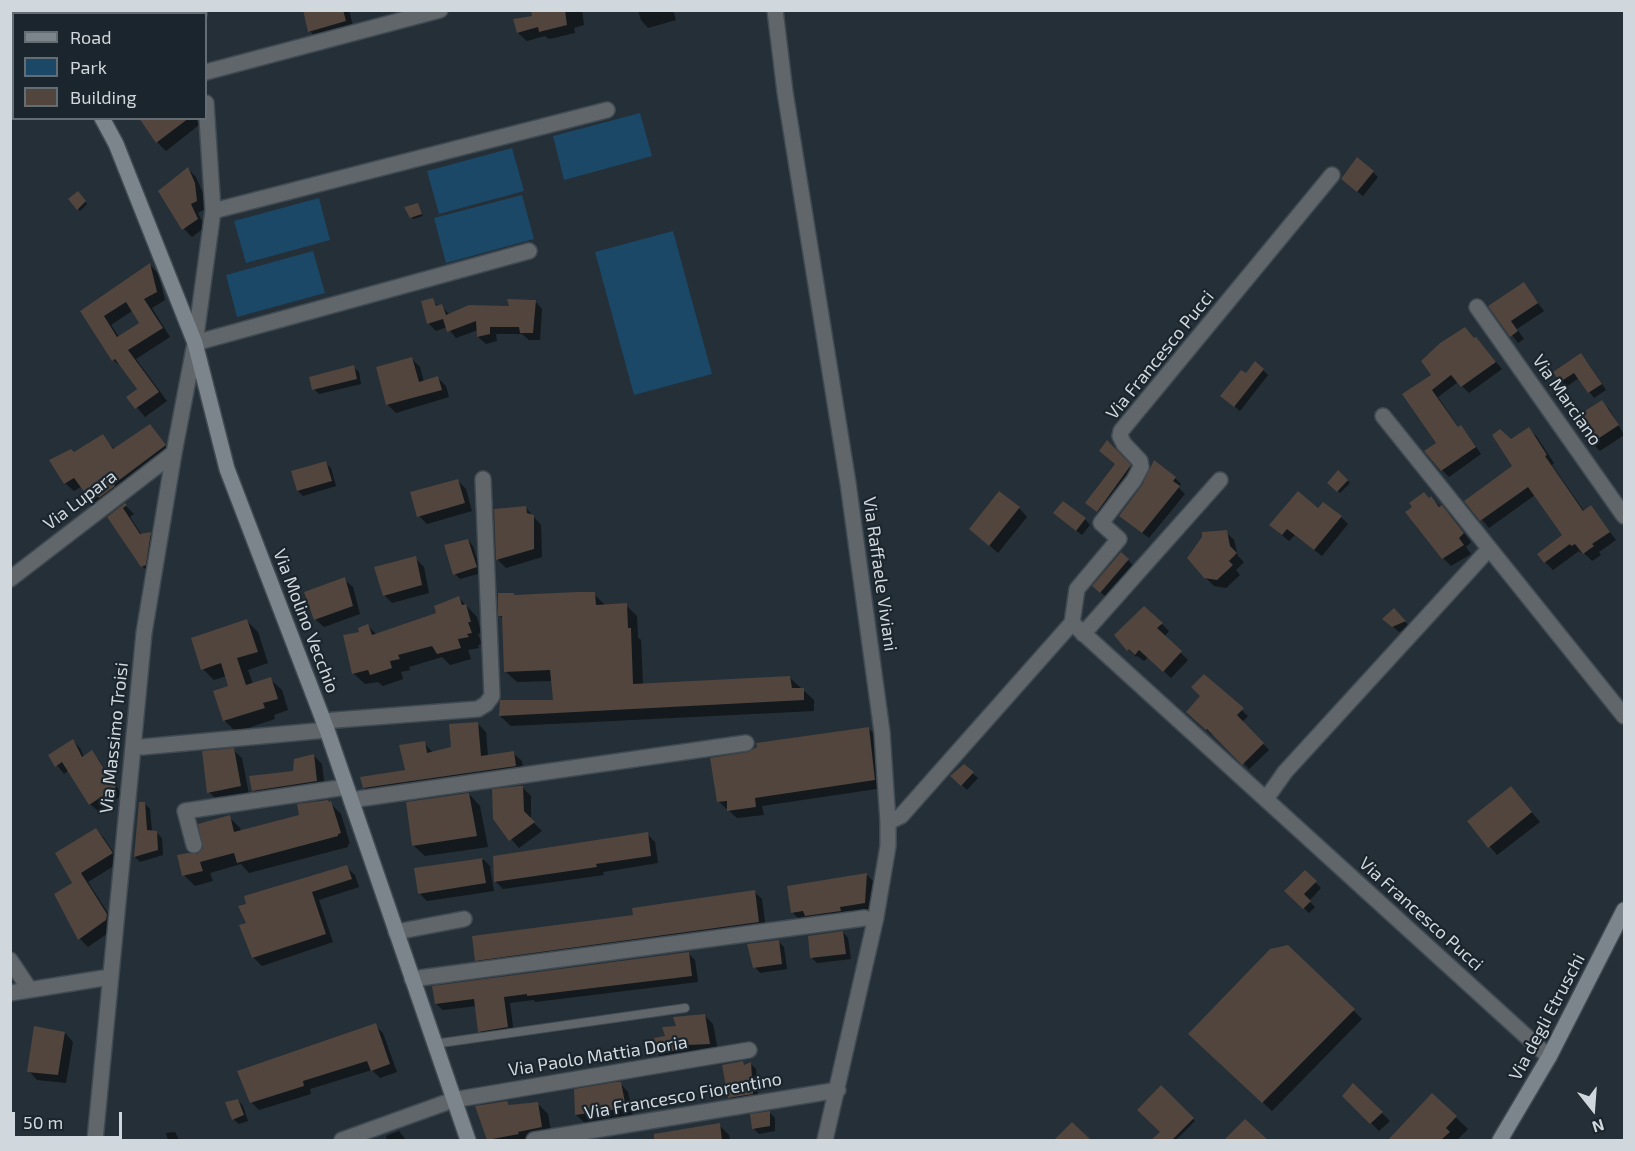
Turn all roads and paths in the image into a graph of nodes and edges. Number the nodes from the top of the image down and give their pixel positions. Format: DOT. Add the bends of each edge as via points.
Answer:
graph roads {
  1 [pos="440,10"];
  2 [pos="775,10"];
  3 [pos="207,72"];
  4 [pos="607,110"];
  5 [pos="207,118"];
  6 [pos="103,120"];
  7 [pos="1332,176"];
  8 [pos="213,211"];
  9 [pos="529,251"];
  10 [pos="1477,307"];
  11 [pos="195,343"];
  12 [pos="1383,416"];
  13 [pos="174,453"];
  14 [pos="483,479"];
  15 [pos="1220,480"];
  16 [pos="1624,516"];
  17 [pos="1489,549"];
  18 [pos="10,579"];
  19 [pos="1078,628"];
  20 [pos="1624,716"];
  21 [pos="325,725"];
  22 [pos="746,743"];
  23 [pos="142,747"];
  24 [pos="349,794"];
  25 [pos="1266,799"];
  26 [pos="888,822"];
  27 [pos="194,845"];
  28 [pos="1624,910"];
  29 [pos="865,918"];
  30 [pos="464,920"];
  31 [pos="396,932"];
  32 [pos="10,960"];
  33 [pos="111,977"];
  34 [pos="412,979"];
  35 [pos="30,990"];
  36 [pos="10,993"];
  37 [pos="685,1008"];
  38 [pos="434,1044"];
  39 [pos="749,1050"];
  40 [pos="1549,1058"];
  41 [pos="838,1090"];
  42 [pos="453,1100"];
  43 [pos="95,1140"];
  44 [pos="342,1140"];
  45 [pos="468,1140"];
  46 [pos="534,1140"];
  47 [pos="825,1140"];
  48 [pos="1500,1140"];
  1 -- 3 [label="street"];
  2 -- 26 [label="street, Via Raffaele Viviani" via="851,505 882,732"];
  4 -- 8 [label="street"];
  5 -- 8 [label="street, Via Massimo Troisi"];
  6 -- 11 [label="street, Via Molino Vecchio"];
  7 -- 19 [label="street, Via Francesco Pucci" via="1121,431 1124,444 1140,461 1140,467 1101,523 1119,538 1077,589"];
  8 -- 11 [label="street, Via Massimo Troisi"];
  9 -- 11 [label="street"];
  10 -- 16 [label="street, Via Marciano"];
  11 -- 13 [label="street, Via Massimo Troisi"];
  11 -- 21 [label="street, Via Molino Vecchio" via="227,469"];
  12 -- 17 [label="street"];
  13 -- 18 [label="street, Via Lupara"];
  13 -- 33 [label="street, Via Massimo Troisi" via="144,633"];
  14 -- 21 [label="street" via="492,696 478,709"];
  15 -- 19 [label="street"];
  17 -- 20 [label="street"];
  17 -- 25 [label="street" via="1285,772"];
  19 -- 25 [label="street, Via Francesco Pucci"];
  19 -- 26 [label="street" via="901,816"];
  21 -- 23 [label="street"];
  21 -- 24 [label="street, Via Molino Vecchio"];
  22 -- 24 [label="street"];
  24 -- 27 [label="street" via="185,811"];
  24 -- 31 [label="street, Via Molino Vecchio"];
  25 -- 40 [label="street, Via Francesco Pucci"];
  26 -- 41 [label="street, Via Raffaele Viviani" via="888,846 876,917"];
  28 -- 40 [label="street, Via degli Etruschi"];
  29 -- 34 [label="street"];
  30 -- 31 [label="street"];
  31 -- 34 [label="street, Via Molino Vecchio"];
  32 -- 35 [label="street"];
  33 -- 35 [label="street"];
  33 -- 43 [label="street, Via Massimo Troisi"];
  34 -- 38 [label="street, Via Molino Vecchio"];
  35 -- 36 [label="street"];
  37 -- 38 [label="lane"];
  38 -- 42 [label="street, Via Molino Vecchio"];
  39 -- 42 [label="street, Via Paolo Mattia Doria"];
  40 -- 48 [label="street, Via degli Etruschi"];
  41 -- 46 [label="street, Via Francesco Fiorentino"];
  41 -- 47 [label="street, Via Raffaele Viviani"];
  42 -- 44 [label="street, Via Paolo Mattia Doria"];
  42 -- 45 [label="street, Via Molino Vecchio"];
}
